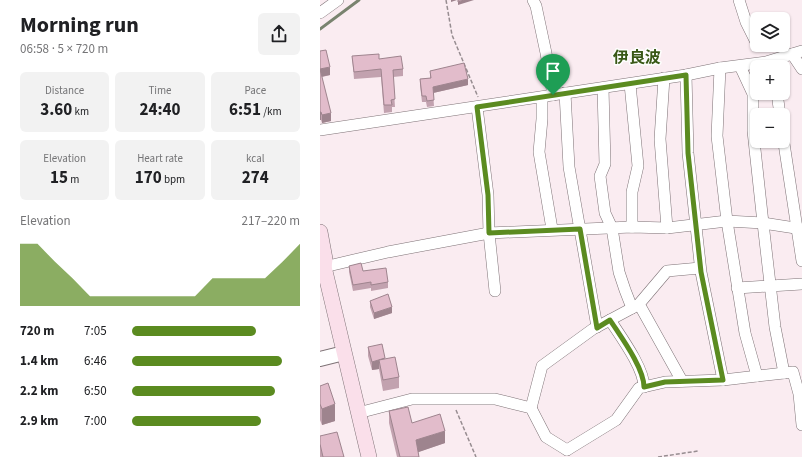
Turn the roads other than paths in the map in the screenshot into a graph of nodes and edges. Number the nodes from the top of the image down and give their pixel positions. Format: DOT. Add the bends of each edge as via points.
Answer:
graph roads {
  1 [pos="338,0"];
  2 [pos="533,0"];
  3 [pos="739,0"];
  4 [pos="320,13"];
  5 [pos="750,30"];
  6 [pos="797,53"];
  7 [pos="778,60"];
  8 [pos="750,65"];
  9 [pos="740,66"];
  10 [pos="720,68"];
  11 [pos="802,70"];
  12 [pos="686,75"];
  13 [pos="664,78"];
  14 [pos="630,84"];
  15 [pos="603,88"];
  16 [pos="565,94"];
  17 [pos="548,96"];
  18 [pos="479,106"];
  19 [pos="320,130"];
  20 [pos="785,148"];
  21 [pos="727,221"];
  22 [pos="763,223"];
  23 [pos="696,224"];
  24 [pos="632,227"];
  25 [pos="612,228"];
  26 [pos="667,228"];
  27 [pos="552,229"];
  28 [pos="580,229"];
  29 [pos="800,229"];
  30 [pos="320,232"];
  31 [pos="489,233"];
  32 [pos="802,261"];
  33 [pos="322,264"];
  34 [pos="700,268"];
  35 [pos="802,284"];
  36 [pos="770,286"];
  37 [pos="737,288"];
  38 [pos="495,291"];
  39 [pos="636,306"];
  40 [pos="610,320"];
  41 [pos="597,328"];
  42 [pos="344,353"];
  43 [pos="320,359"];
  44 [pos="793,371"];
  45 [pos="757,376"];
  46 [pos="723,380"];
  47 [pos="682,381"];
  48 [pos="644,387"];
  49 [pos="801,394"];
  50 [pos="531,408"];
  51 [pos="358,413"];
  52 [pos="802,425"];
  53 [pos="568,454"];
  54 [pos="369,457"];
  1 -- 4 [label="street"];
  2 -- 17 [label="street" via="546,53"];
  3 -- 5 [label="street"];
  6 -- 7 [label="street"];
  6 -- 11 [label="street"];
  8 -- 9 [label="street"];
  9 -- 10 [label="street"];
  9 -- 22 [label="street" via="754,94 754,131"];
  10 -- 12 [label="street"];
  10 -- 21 [label="street" via="717,136"];
  12 -- 13 [label="street"];
  12 -- 23 [label="street" via="688,153"];
  13 -- 14 [label="street"];
  13 -- 26 [label="street" via="660,139"];
  14 -- 15 [label="street"];
  14 -- 24 [label="street" via="638,166 632,192"];
  15 -- 16 [label="street"];
  15 -- 25 [label="street" via="605,164 600,176 605,213"];
  16 -- 17 [label="street"];
  16 -- 28 [label="street" via="569,167"];
  17 -- 18 [label="street"];
  17 -- 27 [label="street" via="542,119 539,152"];
  18 -- 19 [label="street"];
  18 -- 31 [label="street"];
  20 -- 29 [label="street"];
  21 -- 22 [label="street"];
  21 -- 23 [label="street"];
  21 -- 37 [label="street"];
  22 -- 29 [label="street"];
  22 -- 36 [label="street"];
  23 -- 26 [label="street"];
  23 -- 34 [label="street"];
  24 -- 25 [label="street"];
  24 -- 26 [label="street"];
  25 -- 28 [label="street"];
  25 -- 39 [label="street" via="619,272 625,290"];
  27 -- 28 [label="street"];
  27 -- 31 [label="street"];
  28 -- 41 [label="street"];
  29 -- 32 [label="street"];
  30 -- 33 [label="main road" via="325,259"];
  31 -- 33 [label="street"];
  31 -- 38 [label="street"];
  33 -- 42 [label="main road"];
  34 -- 39 [label="street" via="667,271"];
  34 -- 46 [label="street"];
  35 -- 36 [label="street"];
  36 -- 37 [label="street"];
  36 -- 44 [label="street" via="775,327"];
  37 -- 45 [label="street" via="745,333"];
  39 -- 40 [label="street"];
  39 -- 47 [label="street"];
  40 -- 41 [label="street"];
  40 -- 48 [label="street" via="635,360 644,379"];
  41 -- 50 [label="street" via="542,366"];
  42 -- 43 [label="street"];
  42 -- 51 [label="main road"];
  44 -- 45 [label="street"];
  44 -- 49 [label="street"];
  45 -- 46 [label="street"];
  46 -- 47 [label="street"];
  47 -- 48 [label="street"];
  48 -- 53 [label="street" via="640,388 616,420"];
  49 -- 52 [label="street"];
  50 -- 51 [label="street" via="495,399 412,398"];
  50 -- 53 [label="street" via="546,437"];
  51 -- 54 [label="main road"];
}
